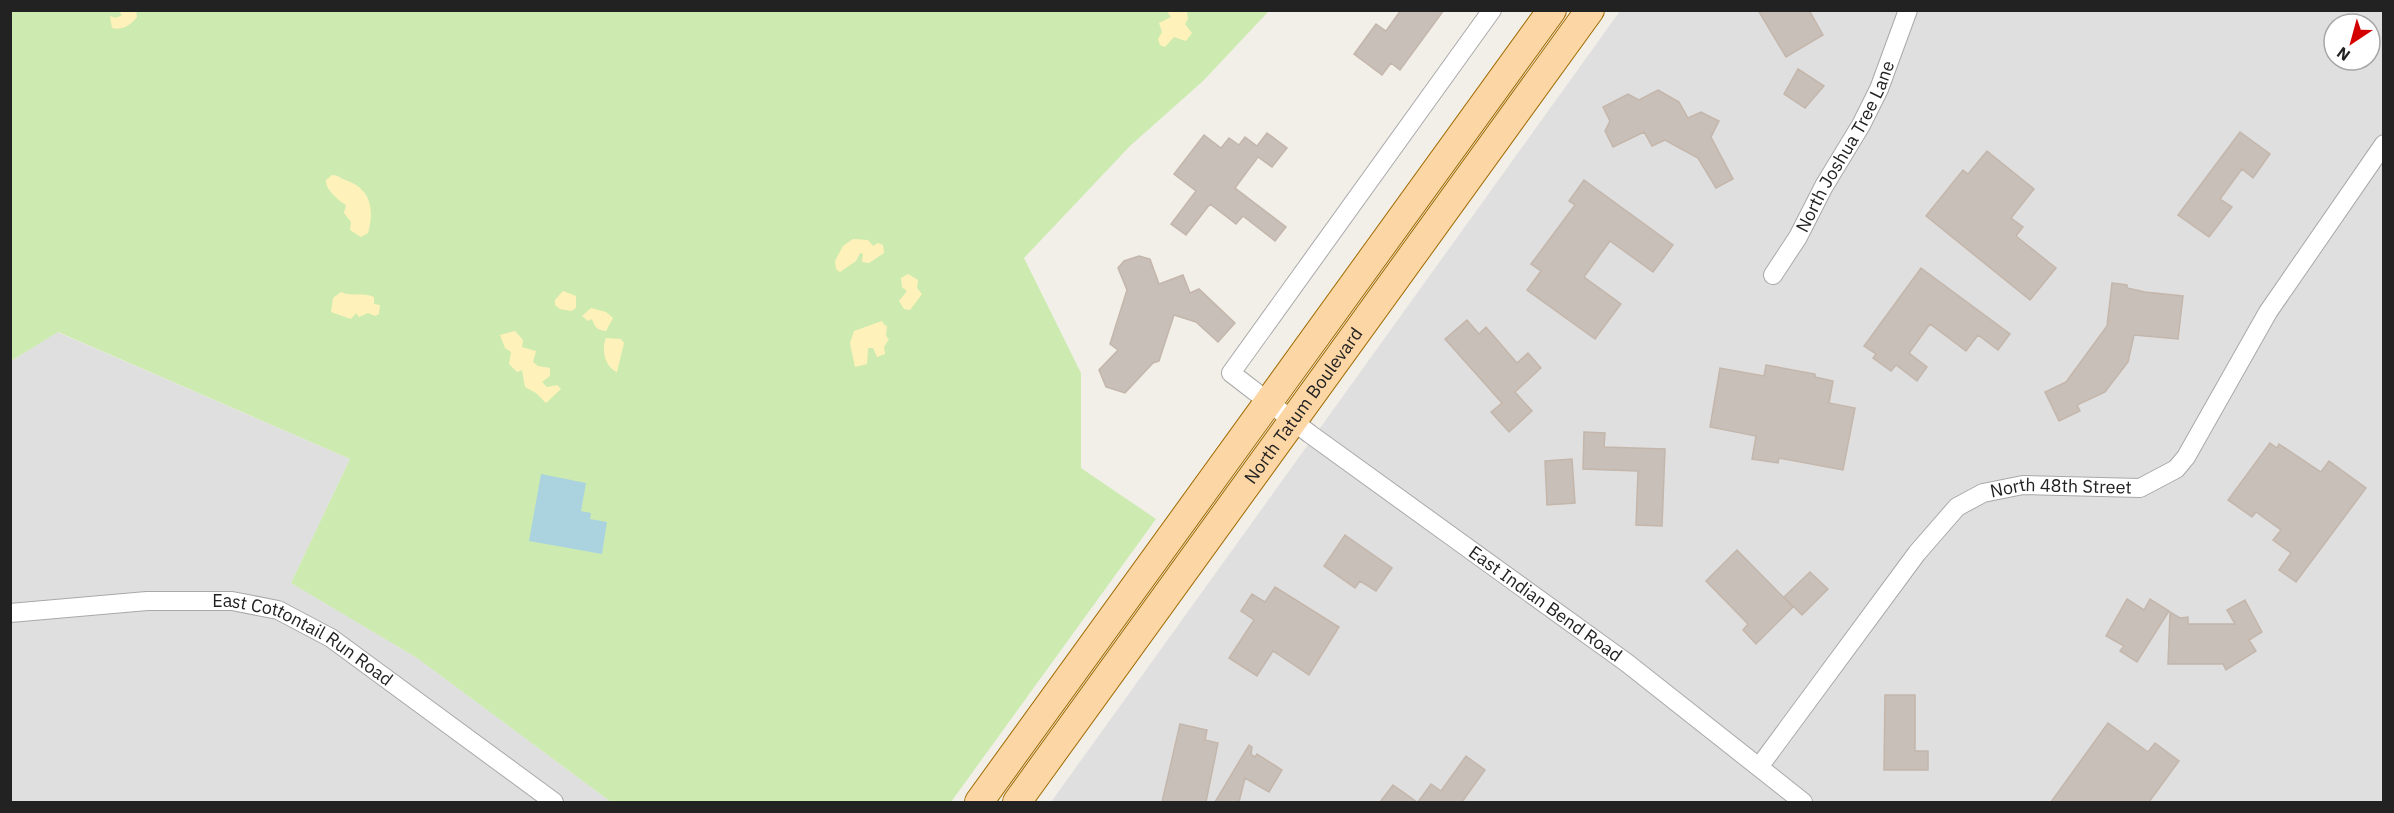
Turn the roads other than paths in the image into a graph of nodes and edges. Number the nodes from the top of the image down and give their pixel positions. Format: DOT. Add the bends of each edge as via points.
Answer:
graph roads {
  1 [pos="1492,10"];
  2 [pos="1552,10"];
  3 [pos="1590,10"];
  4 [pos="1908,10"];
  5 [pos="2384,144"];
  6 [pos="1773,275"];
  7 [pos="1281,412"];
  8 [pos="10,613"];
  9 [pos="1759,767"];
  10 [pos="554,802"];
  11 [pos="979,802"];
  12 [pos="1017,802"];
  13 [pos="1803,802"];
  1 -- 7 [label="street, North Tatum Boulevard" via="1231,374"];
  2 -- 7 [label="main road, North Tatum Boulevard"];
  3 -- 7 [label="main road, North Tatum Boulevard"];
  4 -- 6 [label="street, North Joshua Tree Lane" via="1879,89 1861,125"];
  5 -- 9 [label="street, North 48th Street" via="2268,312 2176,469 2140,488 2023,485 1999,488 1968,499 1939,525 1917,553"];
  7 -- 9 [label="street, East Indian Bend Road" via="1627,663"];
  7 -- 11 [label="main road, North Tatum Boulevard"];
  7 -- 12 [label="main road, North Tatum Boulevard"];
  8 -- 10 [label="street, East Cottontail Run Road" via="147,601 232,601 278,610 331,638"];
  9 -- 13 [label="street, East Indian Bend Road"];
}
